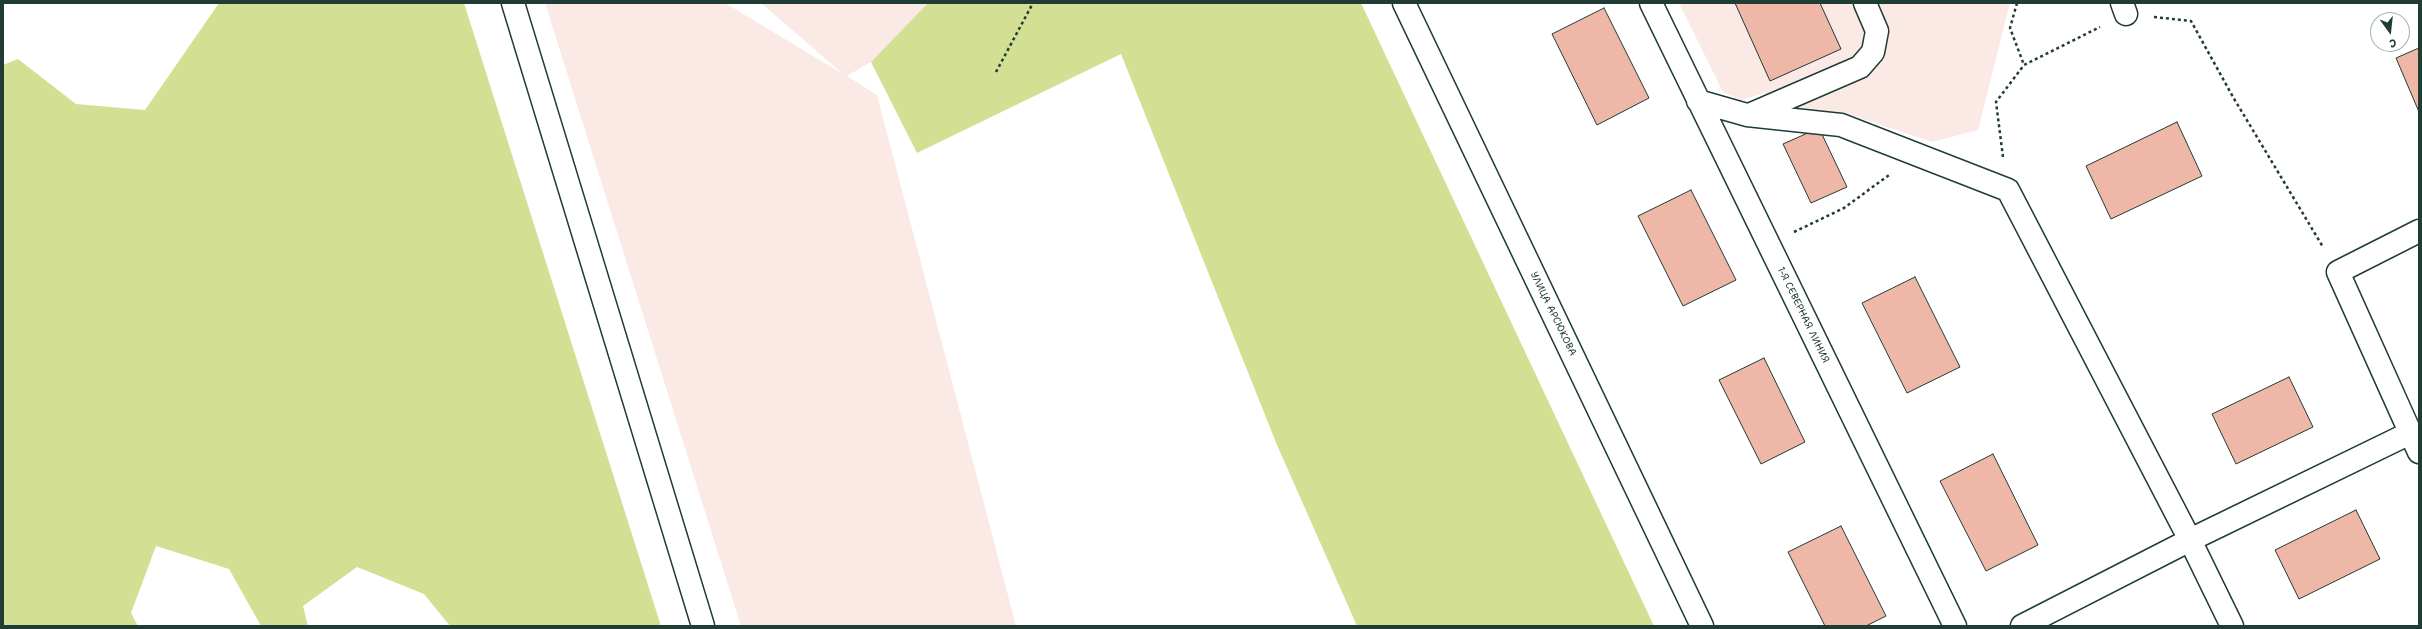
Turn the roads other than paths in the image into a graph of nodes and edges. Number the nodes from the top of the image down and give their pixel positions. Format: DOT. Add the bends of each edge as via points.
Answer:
graph roads {
  1 [pos="513,3"];
  2 [pos="1404,3"];
  3 [pos="1651,3"];
  4 [pos="1865,3"];
  5 [pos="1698,101"];
  6 [pos="1747,115"];
  7 [pos="2419,231"];
  8 [pos="2410,433"];
  9 [pos="2419,452"];
  10 [pos="2190,540"];
  11 [pos="703,626"];
  12 [pos="1702,626"];
  13 [pos="1955,626"];
  14 [pos="2022,626"];
  15 [pos="2232,626"];
  1 -- 11 [label="street"];
  2 -- 12 [label="street, УЛИЦА АРСЮКОВА"];
  3 -- 5 [label="street, 1-Я СЕВЕРНАЯ ЛИНИЯ"];
  4 -- 6 [label="street" via="1877,31 1873,52 1860,67"];
  5 -- 6 [label="street"];
  5 -- 13 [label="street, 1-Я СЕВЕРНАЯ ЛИНИЯ"];
  6 -- 10 [label="street" via="1841,125 2008,190"];
  7 -- 8 [label="street" via="2338,272"];
  8 -- 9 [label="street"];
  8 -- 10 [label="street"];
  10 -- 14 [label="street"];
  10 -- 15 [label="street"];
}
